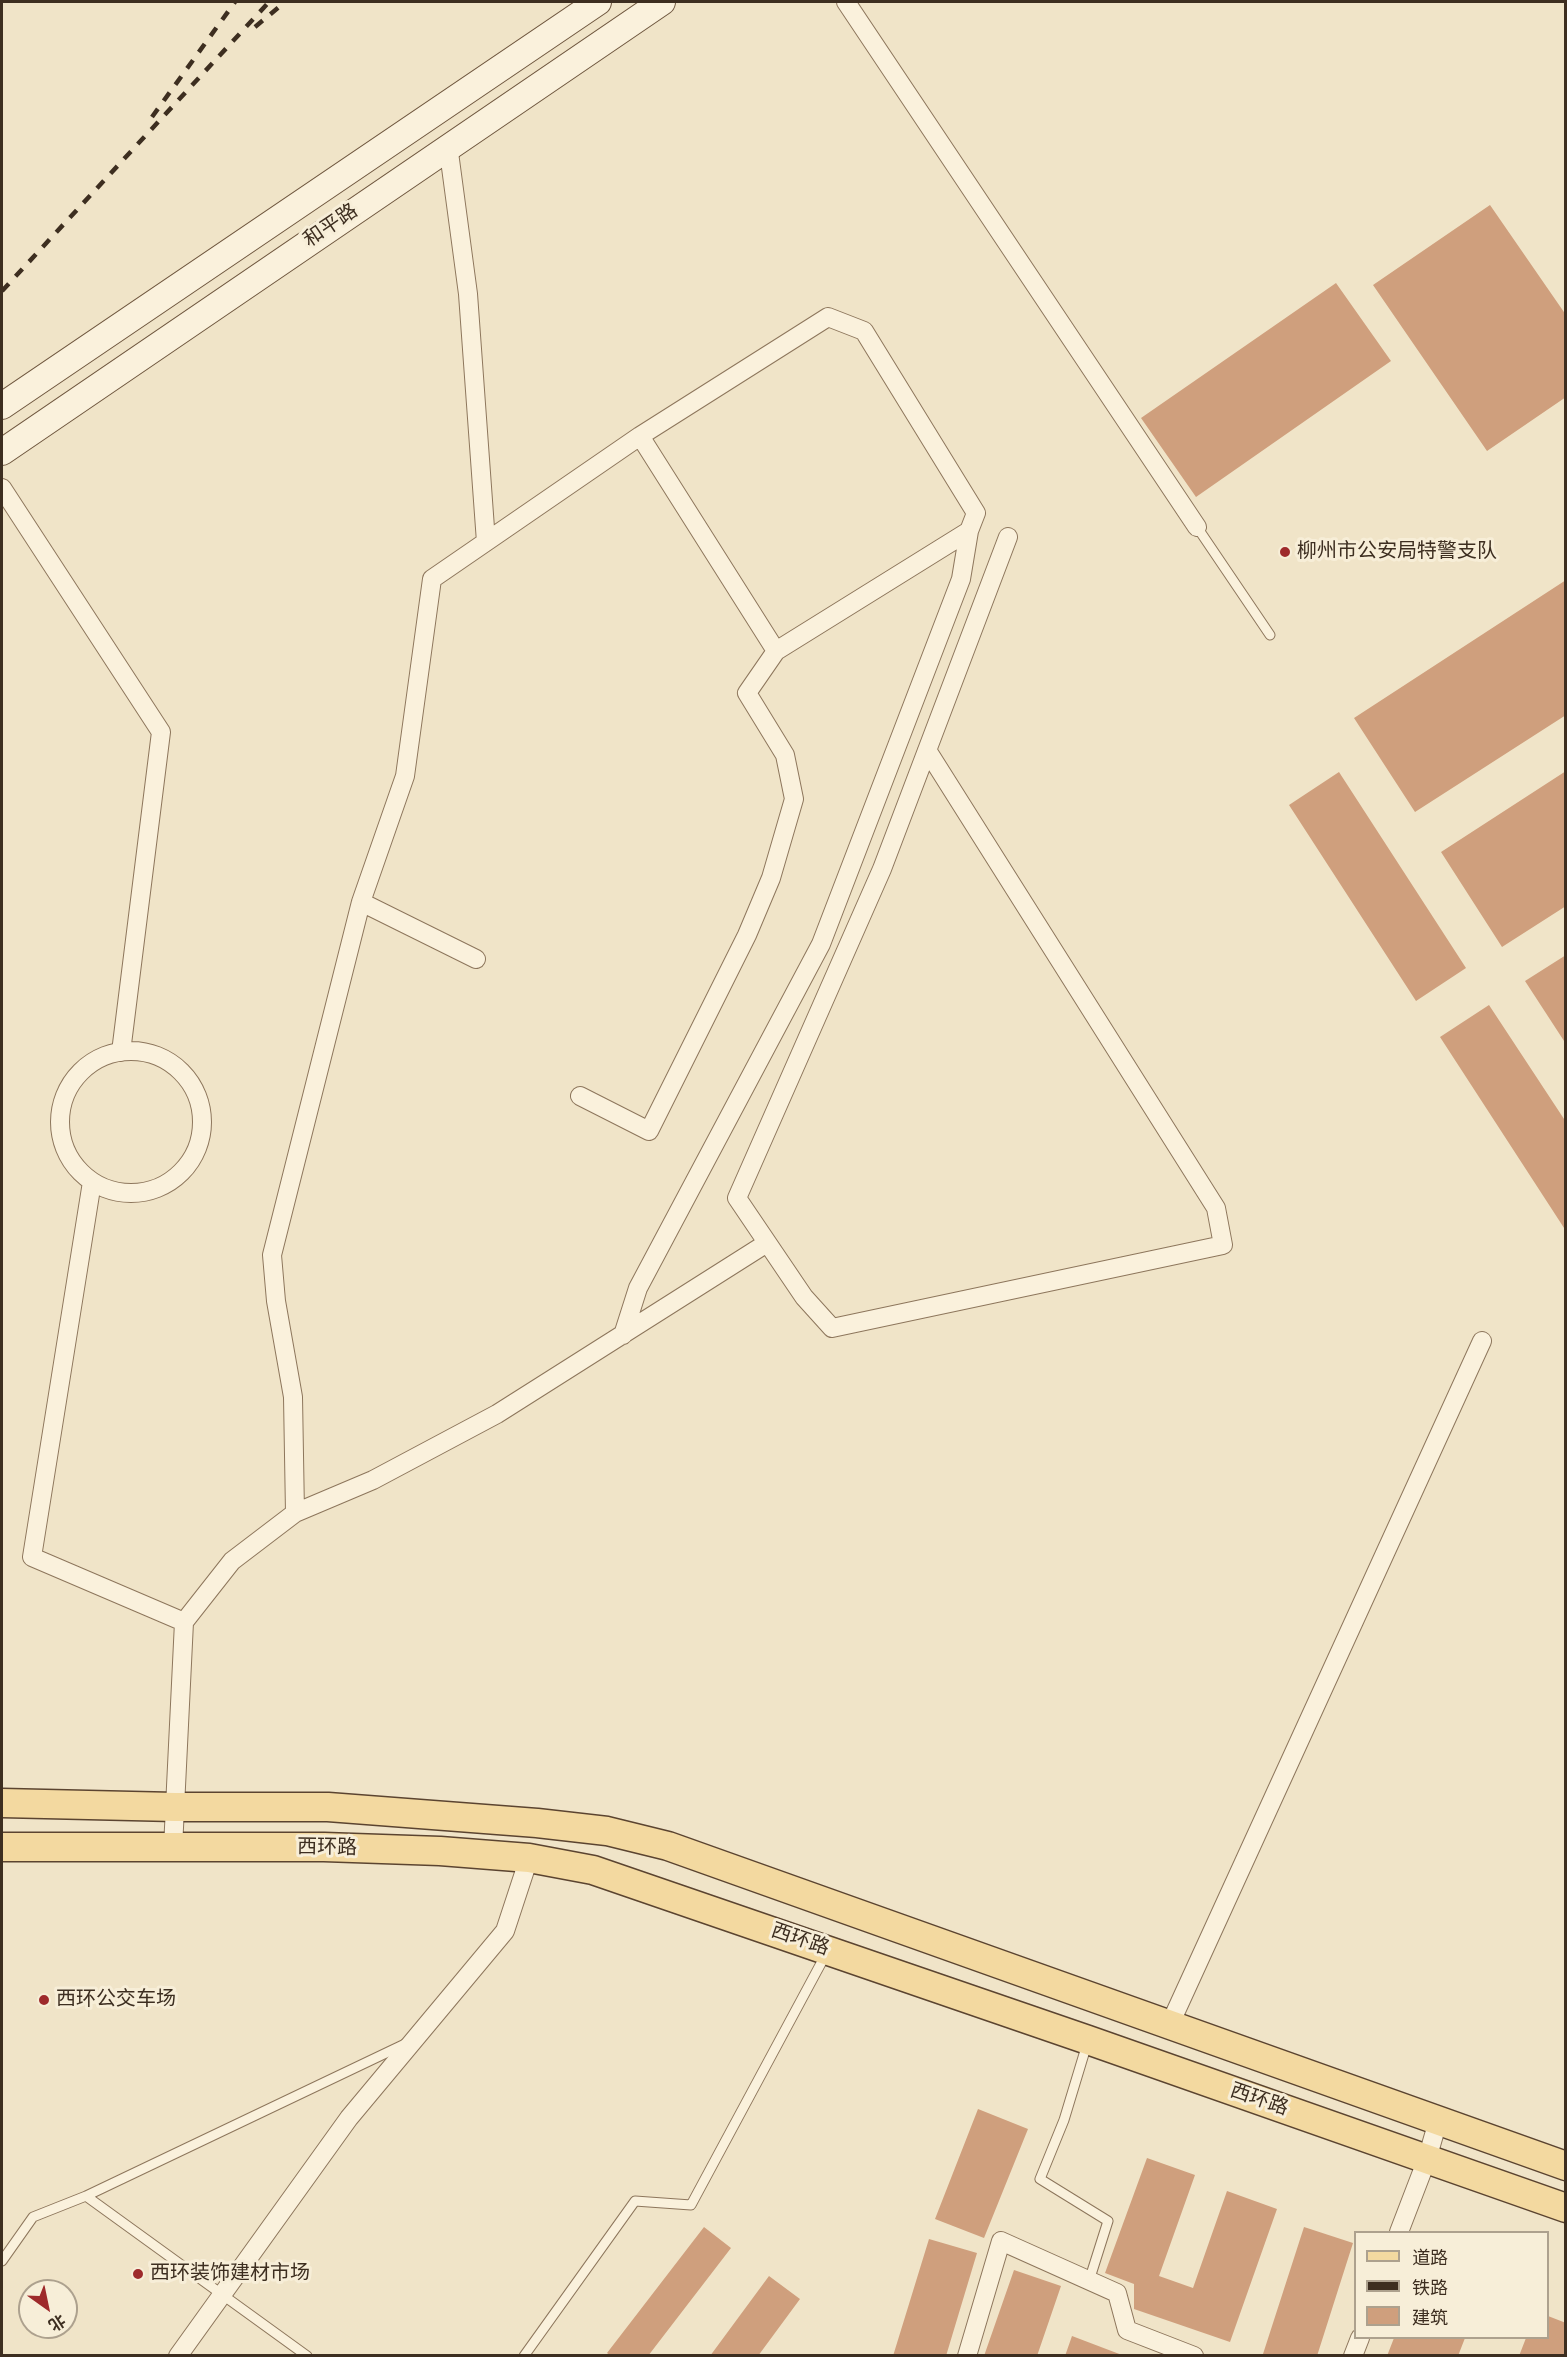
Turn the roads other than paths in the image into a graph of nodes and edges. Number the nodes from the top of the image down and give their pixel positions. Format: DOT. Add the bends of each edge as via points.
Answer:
graph roads {
  1 [pos="598,2"];
  2 [pos="662,2"];
  3 [pos="846,2"];
  4 [pos="448,145"];
  5 [pos="2,406"];
  6 [pos="640,436"];
  7 [pos="2,452"];
  8 [pos="2,488"];
  9 [pos="1197,527"];
  10 [pos="969,531"];
  11 [pos="1008,537"];
  12 [pos="486,542"];
  13 [pos="1270,635"];
  14 [pos="776,651"];
  15 [pos="927,750"];
  16 [pos="361,902"];
  17 [pos="476,959"];
  18 [pos="121,1052"];
  19 [pos="580,1096"];
  20 [pos="92,1182"];
  21 [pos="767,1243"];
  22 [pos="622,1335"];
  23 [pos="1482,1341"];
  24 [pos="295,1513"];
  25 [pos="184,1622"];
  26 [pos="2,1803"];
  27 [pos="175,1807"];
  28 [pos="2,1847"];
  29 [pos="173,1848"];
  30 [pos="529,1858"];
  31 [pos="828,1950"];
  32 [pos="1170,2024"];
  33 [pos="417,2038"];
  34 [pos="1088,2040"];
  35 [pos="1438,2121"];
  36 [pos="1427,2159"];
  37 [pos="1566,2166"];
  38 [pos="86,2196"];
  39 [pos="1566,2208"];
  40 [pos="1399,2231"];
  41 [pos="2,2261"];
  42 [pos="1089,2281"];
  43 [pos="222,2293"];
  44 [pos="1359,2339"];
  45 [pos="177,2355"];
  46 [pos="307,2355"];
  47 [pos="524,2355"];
  48 [pos="967,2355"];
  49 [pos="1194,2355"];
  50 [pos="1353,2355"];
  1 -- 5 [label="main road, 和平路"];
  2 -- 4 [label="main road, 和平路"];
  3 -- 9 [label="street"];
  4 -- 7 [label="main road, 和平路"];
  4 -- 12 [label="street" via="468,294"];
  6 -- 10 [label="street" via="828,317 864,331 976,513"];
  6 -- 12 [label="street"];
  6 -- 14 [label="street"];
  8 -- 18 [label="street" via="161,732"];
  9 -- 13 [label="lane"];
  10 -- 14 [label="street"];
  10 -- 22 [label="street" via="962,579 820,944 638,1288"];
  11 -- 15 [label="street"];
  12 -- 16 [label="street" via="432,579 405,776"];
  14 -- 19 [label="street" via="747,693 785,755 794,799 771,878 747,935 649,1131"];
  15 -- 21 [label="street" via="882,869 737,1198"];
  15 -- 21 [label="street" via="1216,1209 1223,1245 832,1329 804,1297"];
  16 -- 17 [label="street"];
  16 -- 24 [label="street" via="272,1255 293,1397"];
  18 -- 20 [label="street" via="97,1060 78,1075 63,1104 63,1144 74,1166"];
  18 -- 20 [label="street" via="145,1052 166,1060 183,1074 196,1093 202,1114 201,1137 193,1158 179,1175 160,1187 139,1193 114,1192"];
  20 -- 25 [label="street" via="32,1557"];
  21 -- 22 [label="street"];
  22 -- 24 [label="street" via="498,1414 373,1480"];
  23 -- 32 [label="street"];
  24 -- 25 [label="street" via="232,1561"];
  25 -- 27 [label="street"];
  26 -- 27 [label="main road, 西环路"];
  27 -- 29 [label="street"];
  27 -- 32 [label="main road, 西环路" via="328,1807 607,1831 668,1845"];
  28 -- 29 [label="main road, 西环路"];
  29 -- 30 [label="main road, 西环路" via="324,1847"];
  30 -- 31 [label="main road, 西环路" via="593,1870"];
  30 -- 33 [label="street" via="505,1931"];
  31 -- 34 [label="main road, 西环路"];
  31 -- 47 [label="lane" via="691,2205 635,2201"];
  32 -- 35 [label="main road, 西环路"];
  33 -- 38 [label="lane"];
  33 -- 43 [label="street" via="349,2118"];
  34 -- 36 [label="main road, 西环路"];
  34 -- 42 [label="lane" via="1065,2120 1040,2180 1108,2221"];
  35 -- 36 [label="street"];
  35 -- 37 [label="main road, 西环路"];
  36 -- 39 [label="main road, 西环路"];
  36 -- 40 [label="street"];
  38 -- 41 [label="lane" via="33,2217"];
  38 -- 43 [label="lane"];
  42 -- 48 [label="street" via="1001,2241"];
  42 -- 49 [label="street" via="1117,2293 1127,2330"];
  43 -- 45 [label="street"];
  43 -- 46 [label="lane"];
  44 -- 50 [label="street"];
}
